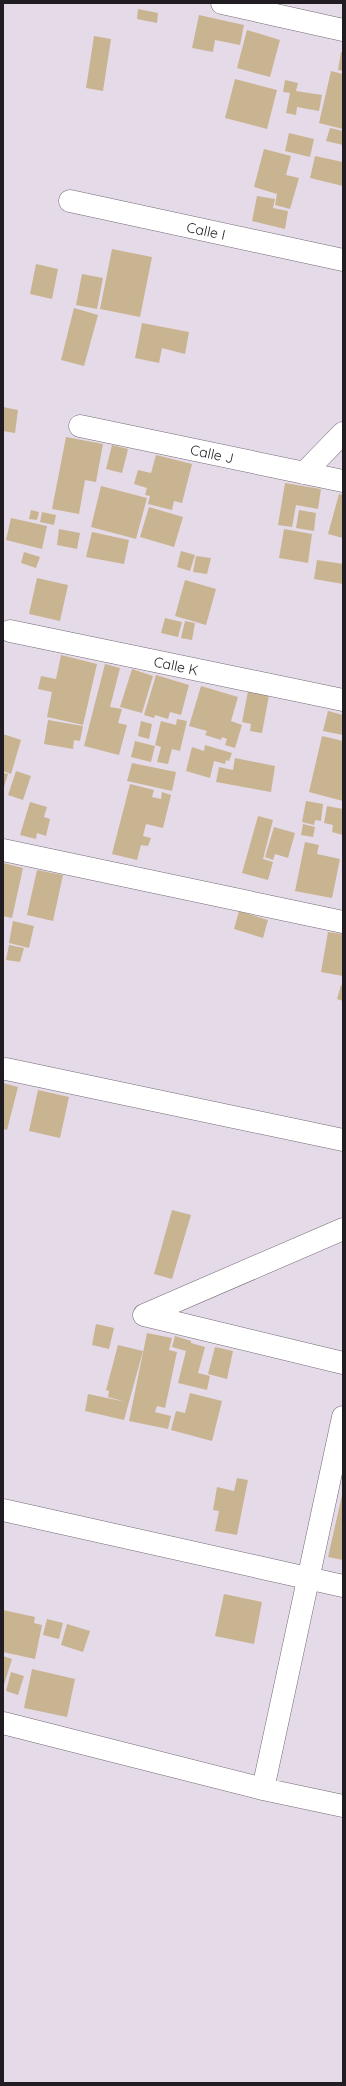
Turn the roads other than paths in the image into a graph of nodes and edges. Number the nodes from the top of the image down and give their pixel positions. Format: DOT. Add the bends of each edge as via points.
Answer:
graph roads {
  1 [pos="222,3"];
  2 [pos="343,30"];
  3 [pos="70,201"];
  4 [pos="343,260"];
  5 [pos="80,426"];
  6 [pos="343,433"];
  7 [pos="304,473"];
  8 [pos="343,481"];
  9 [pos="10,631"];
  10 [pos="343,700"];
  11 [pos="3,850"];
  12 [pos="343,922"];
  13 [pos="6,1069"];
  14 [pos="343,1140"];
  15 [pos="343,1229"];
  16 [pos="343,1363"];
  17 [pos="343,1417"];
  18 [pos="3,1510"];
  19 [pos="308,1578"];
  20 [pos="343,1586"];
  21 [pos="3,1723"];
  22 [pos="263,1789"];
  23 [pos="343,1806"];
  1 -- 2 [label="street"];
  3 -- 4 [label="street, Calle I"];
  5 -- 7 [label="street, Calle J"];
  6 -- 7 [label="street"];
  7 -- 8 [label="street, Calle J"];
  9 -- 10 [label="street, Calle K"];
  11 -- 12 [label="street"];
  13 -- 14 [label="street"];
  15 -- 16 [label="street" via="144,1315"];
  17 -- 19 [label="street"];
  18 -- 19 [label="street"];
  19 -- 20 [label="street"];
  19 -- 22 [label="street"];
  21 -- 22 [label="street"];
  22 -- 23 [label="street"];
}
